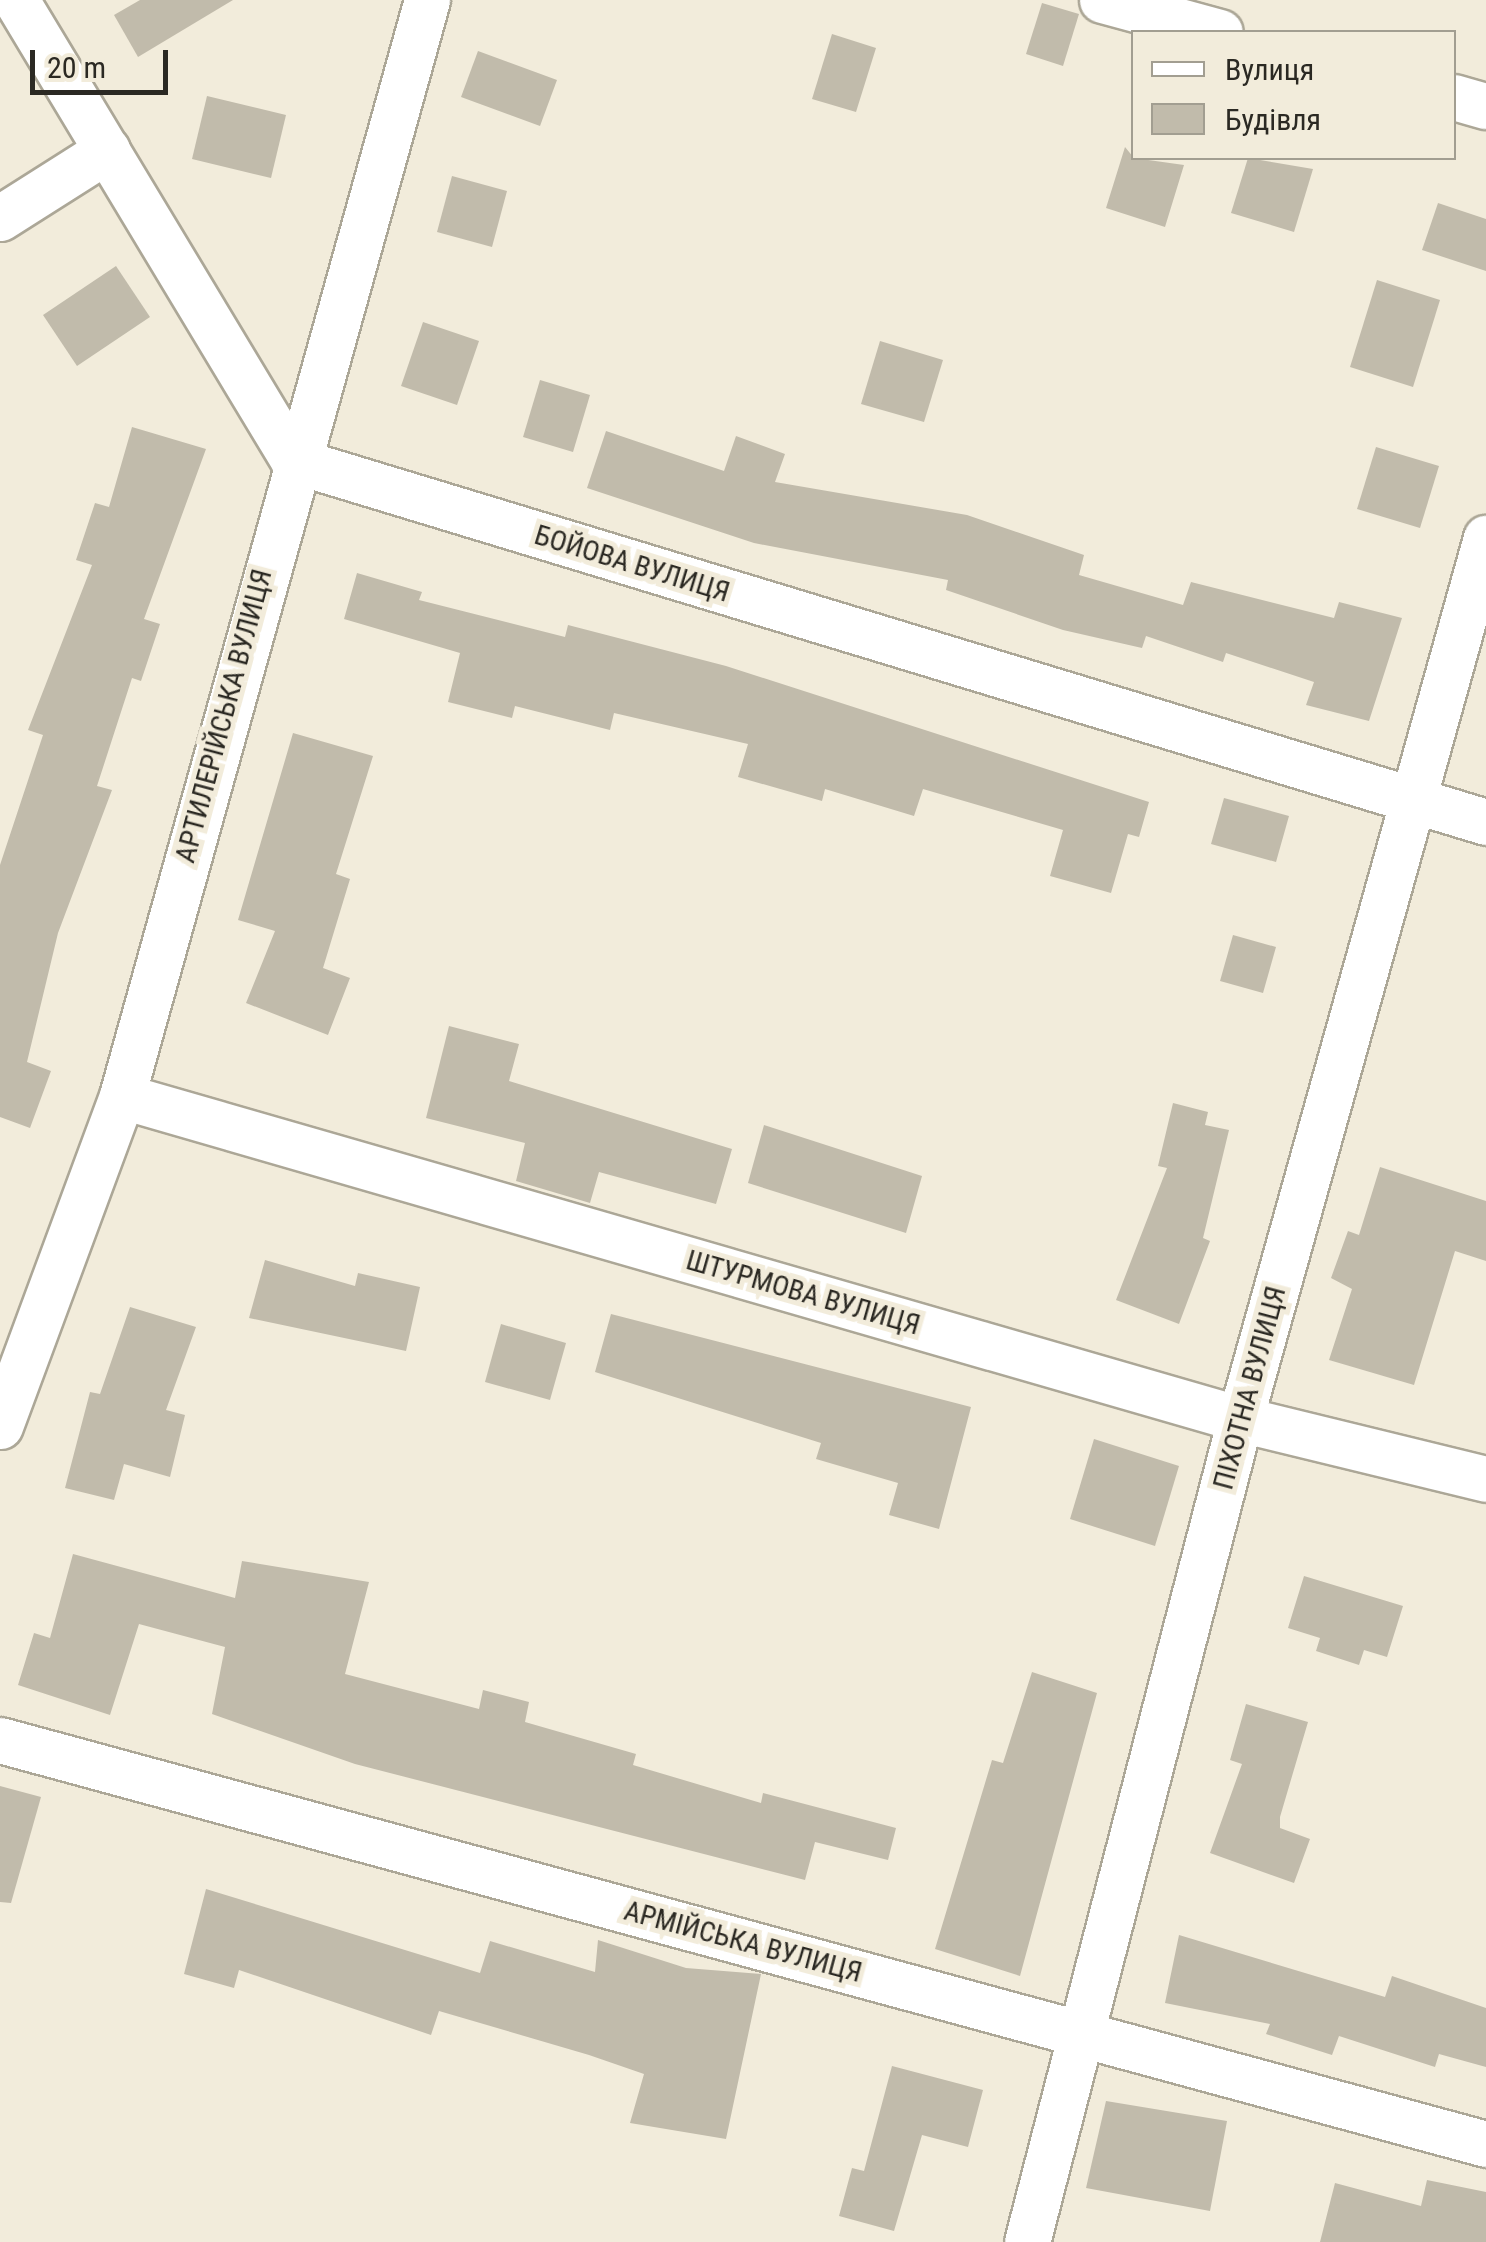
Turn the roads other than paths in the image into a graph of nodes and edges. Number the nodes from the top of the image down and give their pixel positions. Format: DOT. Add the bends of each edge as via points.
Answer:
graph roads {
  1 [pos="16,0"];
  2 [pos="427,0"];
  3 [pos="1102,0"];
  4 [pos="1213,30"];
  5 [pos="1456,98"];
  6 [pos="1486,106"];
  7 [pos="107,150"];
  8 [pos="0,218"];
  9 [pos="293,460"];
  10 [pos="1486,538"];
  11 [pos="1413,805"];
  12 [pos="1486,822"];
  13 [pos="122,1096"];
  14 [pos="1240,1419"];
  15 [pos="0,1426"];
  16 [pos="1486,1479"];
  17 [pos="0,1740"];
  18 [pos="1080,2034"];
  19 [pos="1486,2144"];
  20 [pos="1027,2242"];
  1 -- 7 [label="street"];
  2 -- 9 [label="street, АРТИЛЕРІЙСЬКА ВУЛИЦЯ"];
  3 -- 4 [label="street"];
  5 -- 6 [label="street"];
  7 -- 8 [label="street"];
  7 -- 9 [label="street"];
  9 -- 11 [label="street, БОЙОВА ВУЛИЦЯ"];
  9 -- 13 [label="street, АРТИЛЕРІЙСЬКА ВУЛИЦЯ"];
  10 -- 11 [label="street, ПІХОТНА ВУЛИЦЯ"];
  11 -- 12 [label="street, БОЙОВА ВУЛИЦЯ"];
  11 -- 14 [label="street, ПІХОТНА ВУЛИЦЯ"];
  13 -- 14 [label="street, ШТУРМОВА ВУЛИЦЯ"];
  13 -- 15 [label="street, АРТИЛЕРІЙСЬКА ВУЛИЦЯ"];
  14 -- 16 [label="street, ШТУРМОВА ВУЛИЦЯ"];
  14 -- 18 [label="street, ПІХОТНА ВУЛИЦЯ"];
  17 -- 18 [label="street, АРМІЙСЬКА ВУЛИЦЯ"];
  18 -- 19 [label="street, АРМІЙСЬКА ВУЛИЦЯ"];
  18 -- 20 [label="street, ПІХОТНА ВУЛИЦЯ"];
}
